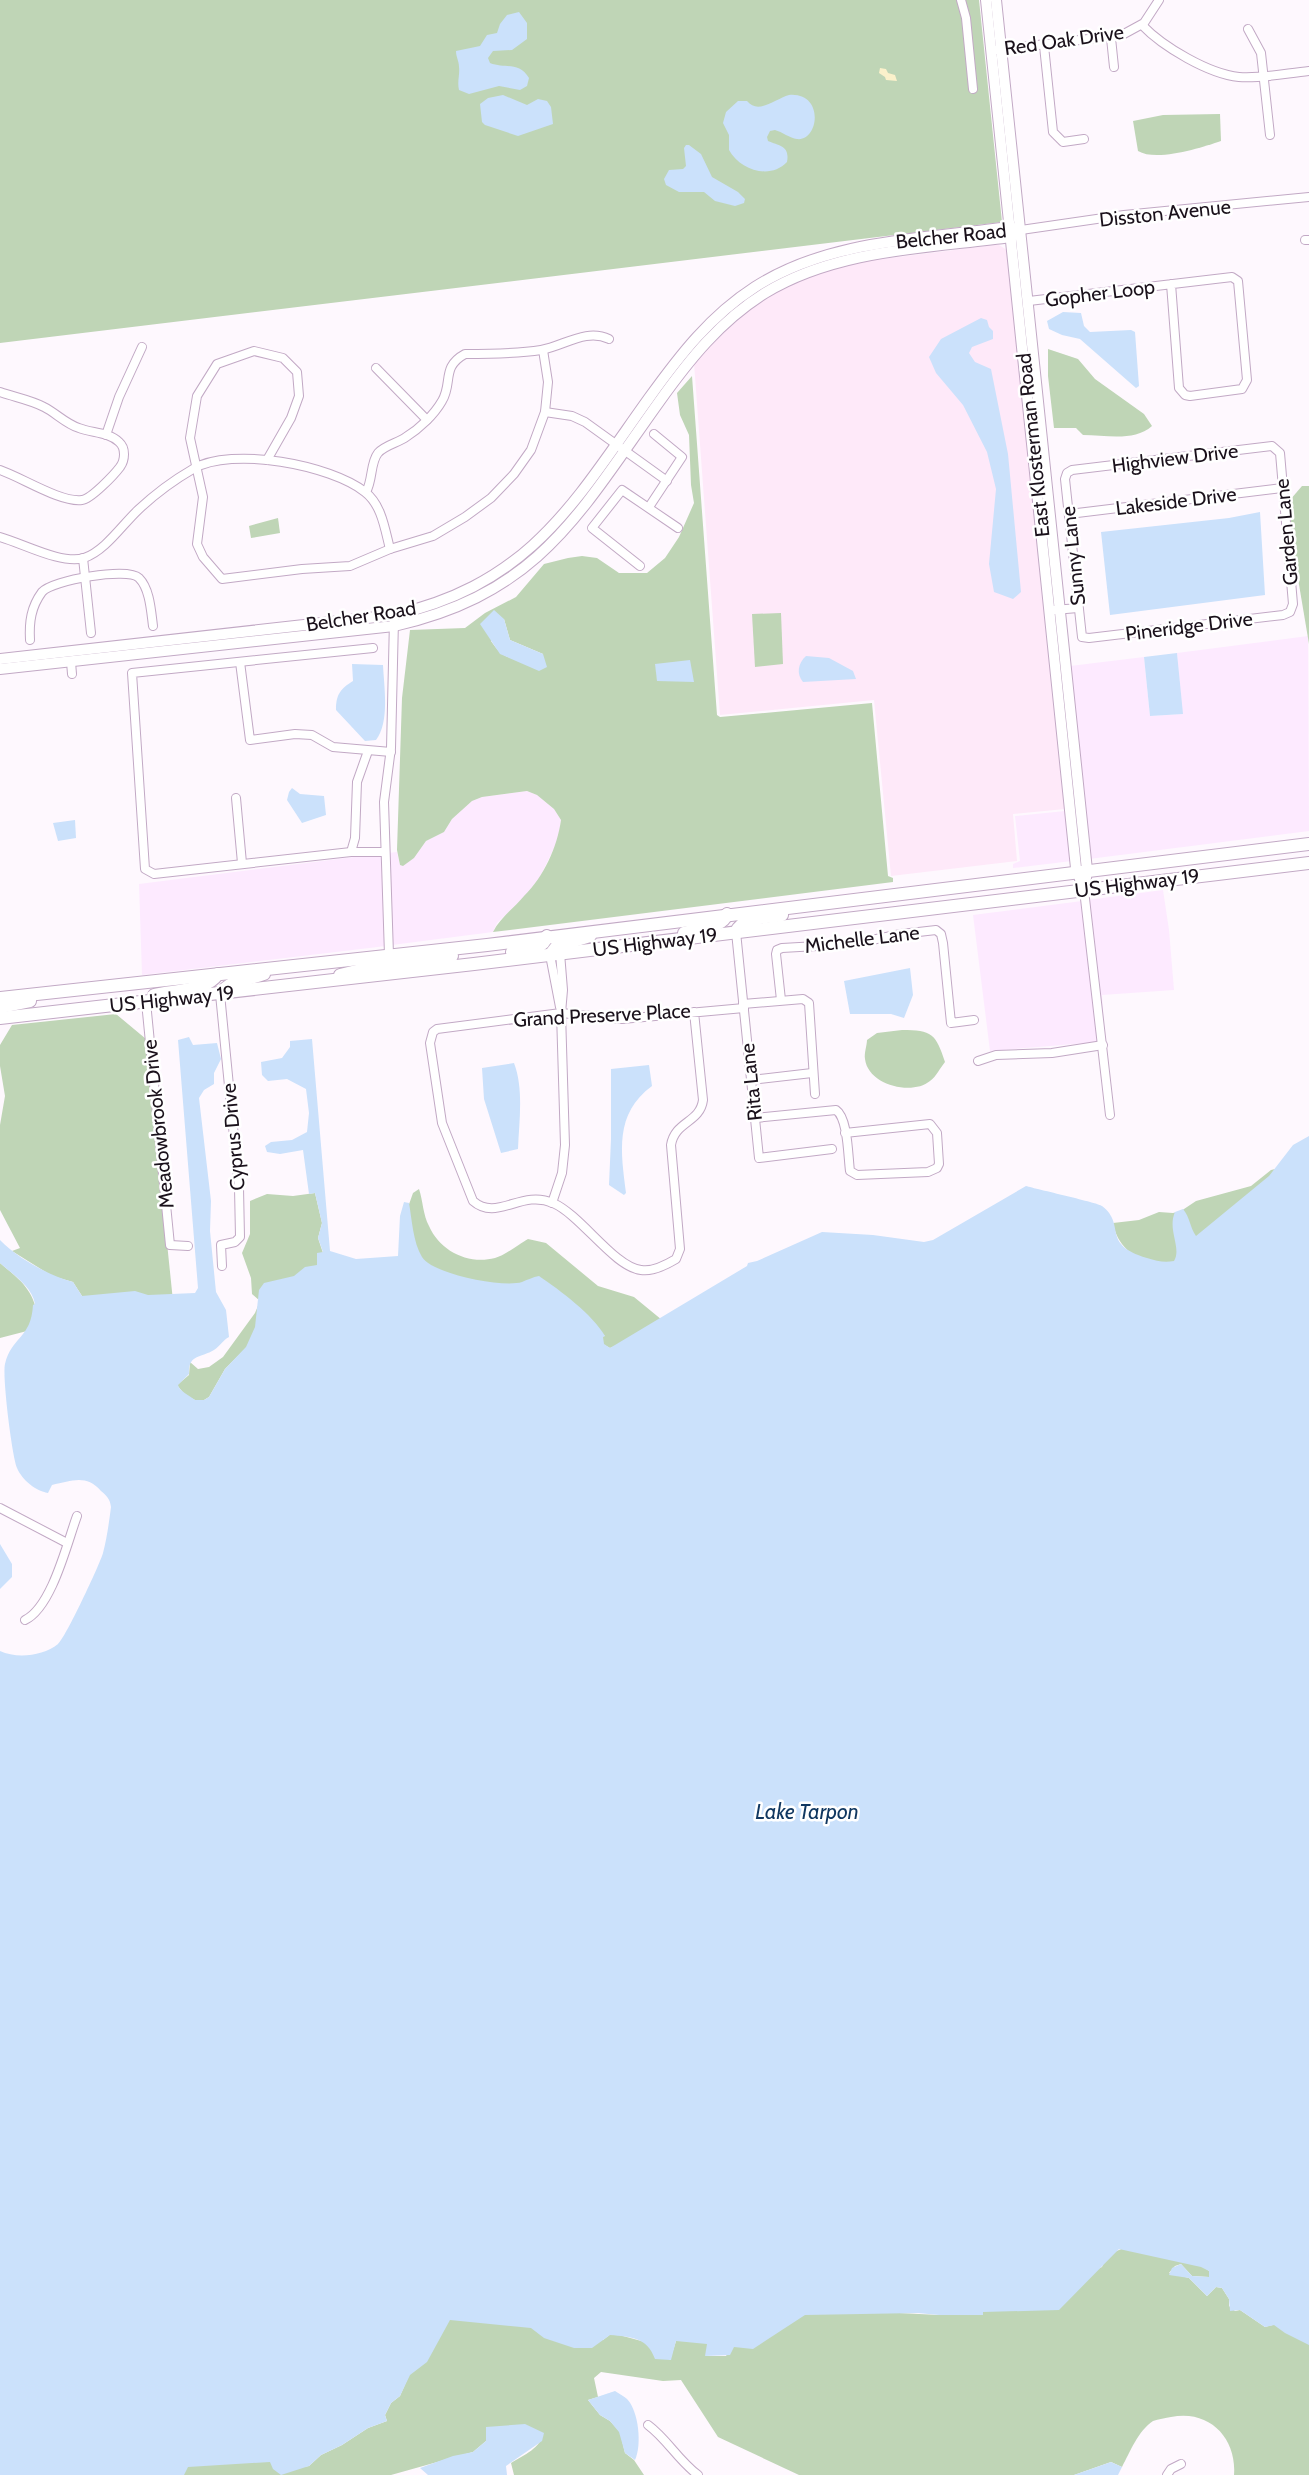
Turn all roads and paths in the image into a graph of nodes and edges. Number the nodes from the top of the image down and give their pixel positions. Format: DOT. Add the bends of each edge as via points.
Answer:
graph roads {
  1 [pos="961,0"];
  2 [pos="986,0"];
  3 [pos="996,0"];
  4 [pos="1159,0"];
  5 [pos="1142,25"];
  6 [pos="1248,29"];
  7 [pos="1111,38"];
  8 [pos="1044,46"];
  9 [pos="996,50"];
  10 [pos="1114,67"];
  11 [pos="1309,71"];
  12 [pos="1264,75"];
  13 [pos="973,89"];
  14 [pos="1270,135"];
  15 [pos="1084,139"];
  16 [pos="1309,197"];
  17 [pos="1021,230"];
  18 [pos="1010,232"];
  19 [pos="1171,284"];
  20 [pos="1029,301"];
  21 [pos="609,339"];
  22 [pos="142,347"];
  23 [pos="543,350"];
  24 [pos="376,368"];
  25 [pos="0,392"];
  26 [pos="545,412"];
  27 [pos="427,420"];
  28 [pos="654,434"];
  29 [pos="106,435"];
  30 [pos="621,446"];
  31 [pos="1279,451"];
  32 [pos="267,460"];
  33 [pos="196,467"];
  34 [pos="0,470"];
  35 [pos="1069,471"];
  36 [pos="667,481"];
  37 [pos="1282,488"];
  38 [pos="366,492"];
  39 [pos="649,507"];
  40 [pos="1069,514"];
  41 [pos="678,528"];
  42 [pos="0,537"];
  43 [pos="390,549"];
  44 [pos="83,558"];
  45 [pos="640,566"];
  46 [pos="85,578"];
  47 [pos="1078,608"];
  48 [pos="1056,610"];
  49 [pos="1290,612"];
  50 [pos="394,621"];
  51 [pos="153,626"];
  52 [pos="91,633"];
  53 [pos="1087,638"];
  54 [pos="30,640"];
  55 [pos="373,648"];
  56 [pos="0,659"];
  57 [pos="71,662"];
  58 [pos="240,662"];
  59 [pos="0,669"];
  60 [pos="72,674"];
  61 [pos="368,751"];
  62 [pos="391,752"];
  63 [pos="236,798"];
  64 [pos="1309,844"];
  65 [pos="1309,850"];
  66 [pos="351,852"];
  67 [pos="385,852"];
  68 [pos="242,863"];
  69 [pos="1309,863"];
  70 [pos="1272,868"];
  71 [pos="1082,870"];
  72 [pos="1084,890"];
  73 [pos="864,898"];
  74 [pos="727,914"];
  75 [pos="610,928"];
  76 [pos="736,932"];
  77 [pos="547,936"];
  78 [pos="663,941"];
  79 [pos="487,945"];
  80 [pos="555,954"];
  81 [pos="389,955"];
  82 [pos="474,964"];
  83 [pos="282,967"];
  84 [pos="218,974"];
  85 [pos="369,976"];
  86 [pos="319,982"];
  87 [pos="57,992"];
  88 [pos="220,994"];
  89 [pos="0,998"];
  90 [pos="781,1000"];
  91 [pos="146,1002"];
  92 [pos="121,1005"];
  93 [pos="743,1006"];
  94 [pos="0,1007"];
  95 [pos="694,1012"];
  96 [pos="561,1013"];
  97 [pos="0,1018"];
  98 [pos="974,1020"];
  99 [pos="1102,1045"];
  100 [pos="978,1061"];
  101 [pos="812,1073"];
  102 [pos="751,1080"];
  103 [pos="814,1094"];
  104 [pos="1110,1115"];
  105 [pos="755,1118"];
  106 [pos="845,1133"];
  107 [pos="832,1149"];
  108 [pos="552,1203"];
  109 [pos="188,1246"];
  110 [pos="222,1266"];
  111 [pos="0,1508"];
  112 [pos="77,1516"];
  113 [pos="67,1543"];
  114 [pos="26,1620"];
  115 [pos="648,2425"];
  116 [pos="1181,2464"];
  117 [pos="698,2475"];
  118 [pos="1167,2475"];
  1 -- 13 [label="street"];
  2 -- 9 [label="main road, East Klosterman Road"];
  3 -- 9 [label="main road, East Klosterman Road"];
  4 -- 5 [label="street, Red Oak Drive"];
  5 -- 7 [label="street, Red Oak Drive"];
  5 -- 12 [label="street" via="1167,46 1212,69 1240,78"];
  6 -- 12 [label="street" via="1260,49"];
  7 -- 8 [label="street, Red Oak Drive"];
  7 -- 10 [label="street"];
  8 -- 9 [label="street, Red Oak Drive"];
  8 -- 15 [label="street" via="1053,132 1064,142"];
  9 -- 17 [label="main road, East Klosterman Road"];
  9 -- 18 [label="main road, East Klosterman Road"];
  11 -- 12 [label="street"];
  12 -- 14 [label="street"];
  16 -- 17 [label="street, Disston Avenue"];
  17 -- 18 [label="main road, Belcher Road"];
  17 -- 20 [label="main road, East Klosterman Road"];
  18 -- 30 [label="main road, Belcher Road" via="853,249 816,258 756,286 696,336"];
  18 -- 48 [label="main road, East Klosterman Road"];
  19 -- 19 [label="street, Gopher Loop" via="1232,277 1238,281 1247,380 1242,389 1190,396 1182,393"];
  19 -- 20 [label="street, Gopher Loop"];
  20 -- 48 [label="main road, East Klosterman Road"];
  21 -- 23 [label="street" via="600,335 579,337"];
  22 -- 29 [label="street" via="118,397"];
  23 -- 26 [label="street" via="548,382"];
  23 -- 27 [label="street" via="465,354 455,359 443,400"];
  24 -- 27 [label="street"];
  25 -- 29 [label="street" via="43,406 78,428"];
  26 -- 30 [label="street" via="579,419"];
  26 -- 43 [label="street" via="531,450 491,498 433,536"];
  27 -- 38 [label="street" via="407,437 378,452"];
  28 -- 36 [label="street" via="682,457"];
  29 -- 34 [label="street" via="119,442 124,462 85,500 36,487"];
  30 -- 36 [label="street"];
  30 -- 50 [label="main road, Belcher Road" via="558,523 518,559 461,593"];
  31 -- 35 [label="street, Highview Drive" via="1272,446"];
  31 -- 37 [label="street, Garden Lane"];
  32 -- 33 [label="street" via="229,460"];
  32 -- 33 [label="street" via="299,396 297,372 283,358 254,351 217,364 198,396 190,438"];
  32 -- 38 [label="street" via="333,475"];
  33 -- 43 [label="street" via="203,497 197,544 222,579 350,566"];
  33 -- 44 [label="street" via="164,488 99,549"];
  35 -- 40 [label="street, Sunny Lane" via="1065,479"];
  36 -- 39 [label="street"];
  37 -- 40 [label="street, Lakeside Drive"];
  37 -- 49 [label="street, Garden Lane" via="1293,604"];
  38 -- 43 [label="street" via="377,506"];
  39 -- 41 [label="street"];
  39 -- 45 [label="street" via="622,490 592,528"];
  40 -- 47 [label="street, Sunny Lane"];
  42 -- 44 [label="street" via="67,559"];
  44 -- 46 [label="street"];
  46 -- 51 [label="street" via="125,573 139,578 150,603"];
  46 -- 52 [label="street"];
  46 -- 54 [label="street" via="55,583 43,591 30,615"];
  47 -- 48 [label="street"];
  47 -- 53 [label="street, Sunny Lane" via="1081,634"];
  48 -- 71 [label="main road, East Klosterman Road"];
  49 -- 53 [label="street, Pineridge Drive"];
  50 -- 56 [label="main road, Belcher Road"];
  50 -- 57 [label="main road, Belcher Road"];
  50 -- 62 [label="street"];
  55 -- 58 [label="street"];
  57 -- 59 [label="main road, Belcher Road"];
  57 -- 60 [label="street"];
  58 -- 61 [label="street" via="250,740 312,735 333,747"];
  58 -- 68 [label="street" via="132,673 145,869 154,874"];
  61 -- 62 [label="street"];
  61 -- 66 [label="street" via="357,782"];
  62 -- 67 [label="street" via="384,802"];
  63 -- 68 [label="street"];
  64 -- 71 [label="highway, US Highway 19"];
  65 -- 70 [label="highway" via="1278,857"];
  66 -- 67 [label="street"];
  66 -- 68 [label="street"];
  67 -- 81 [label="street"];
  69 -- 70 [label="highway, US Highway 19"];
  70 -- 72 [label="highway, US Highway 19"];
  71 -- 72 [label="main road, East Klosterman Road"];
  71 -- 73 [label="highway, US Highway 19"];
  72 -- 76 [label="highway, US Highway 19"];
  72 -- 99 [label="street, East Klosterman Road"];
  73 -- 74 [label="highway, US Highway 19"];
  73 -- 76 [label="highway" via="848,907 749,920"];
  74 -- 75 [label="highway, US Highway 19"];
  74 -- 78 [label="highway" via="718,925"];
  75 -- 77 [label="highway, US Highway 19"];
  75 -- 80 [label="highway" via="557,946"];
  76 -- 78 [label="highway, US Highway 19"];
  76 -- 93 [label="street, Rita Lane"];
  77 -- 79 [label="highway, US Highway 19"];
  77 -- 82 [label="highway" via="539,946 486,956"];
  78 -- 80 [label="highway, US Highway 19"];
  79 -- 81 [label="highway, US Highway 19"];
  79 -- 85 [label="highway" via="469,953 390,966"];
  80 -- 82 [label="highway, US Highway 19"];
  80 -- 96 [label="street" via="555,991"];
  81 -- 83 [label="highway, US Highway 19"];
  81 -- 86 [label="highway" via="373,967"];
  82 -- 85 [label="highway, US Highway 19"];
  83 -- 84 [label="highway, US Highway 19"];
  83 -- 88 [label="highway" via="250,980 232,982"];
  84 -- 87 [label="highway, US Highway 19"];
  84 -- 92 [label="highway" via="204,986 171,990"];
  85 -- 86 [label="highway, US Highway 19"];
  86 -- 88 [label="highway, US Highway 19"];
  87 -- 89 [label="highway, US Highway 19"];
  87 -- 94 [label="highway"];
  88 -- 91 [label="highway, US Highway 19"];
  88 -- 110 [label="street, Cyprus Drive" via="239,1188 240,1237 221,1245"];
  90 -- 93 [label="street, Grand Preserve Place"];
  90 -- 98 [label="street, Michelle Lane" via="777,950 852,944 936,930 943,943 951,1023"];
  90 -- 101 [label="street, Grand Preserve Place" via="810,1003"];
  91 -- 92 [label="highway, US Highway 19"];
  91 -- 109 [label="street, Meadowbrook Drive" via="170,1245"];
  92 -- 97 [label="highway, US Highway 19"];
  93 -- 95 [label="street, Grand Preserve Place"];
  93 -- 102 [label="street, Rita Lane"];
  95 -- 96 [label="street, Grand Preserve Place" via="622,1019"];
  95 -- 108 [label="street" via="703,1100 699,1113 679,1127 672,1138 680,1249 676,1259 648,1271 630,1267 566,1210"];
  96 -- 108 [label="street" via="565,1145 562,1173"];
  96 -- 108 [label="street, Grand Preserve Place" via="442,1027 430,1038 441,1123 473,1201 489,1209 525,1200"];
  99 -- 100 [label="street" via="1052,1053 996,1055"];
  99 -- 104 [label="street, East Klosterman Road"];
  101 -- 102 [label="street"];
  101 -- 103 [label="street"];
  102 -- 105 [label="street, Rita Lane"];
  105 -- 106 [label="street" via="836,1110 843,1117"];
  105 -- 107 [label="street, Rita Lane" via="759,1158"];
  106 -- 106 [label="street" via="850,1171 856,1175 928,1172 939,1164 938,1133 930,1124"];
  111 -- 113 [label="street"];
  112 -- 113 [label="street"];
  113 -- 114 [label="street" via="51,1589 33,1617"];
  115 -- 117 [label="street"];
  116 -- 118 [label="street"];
}
